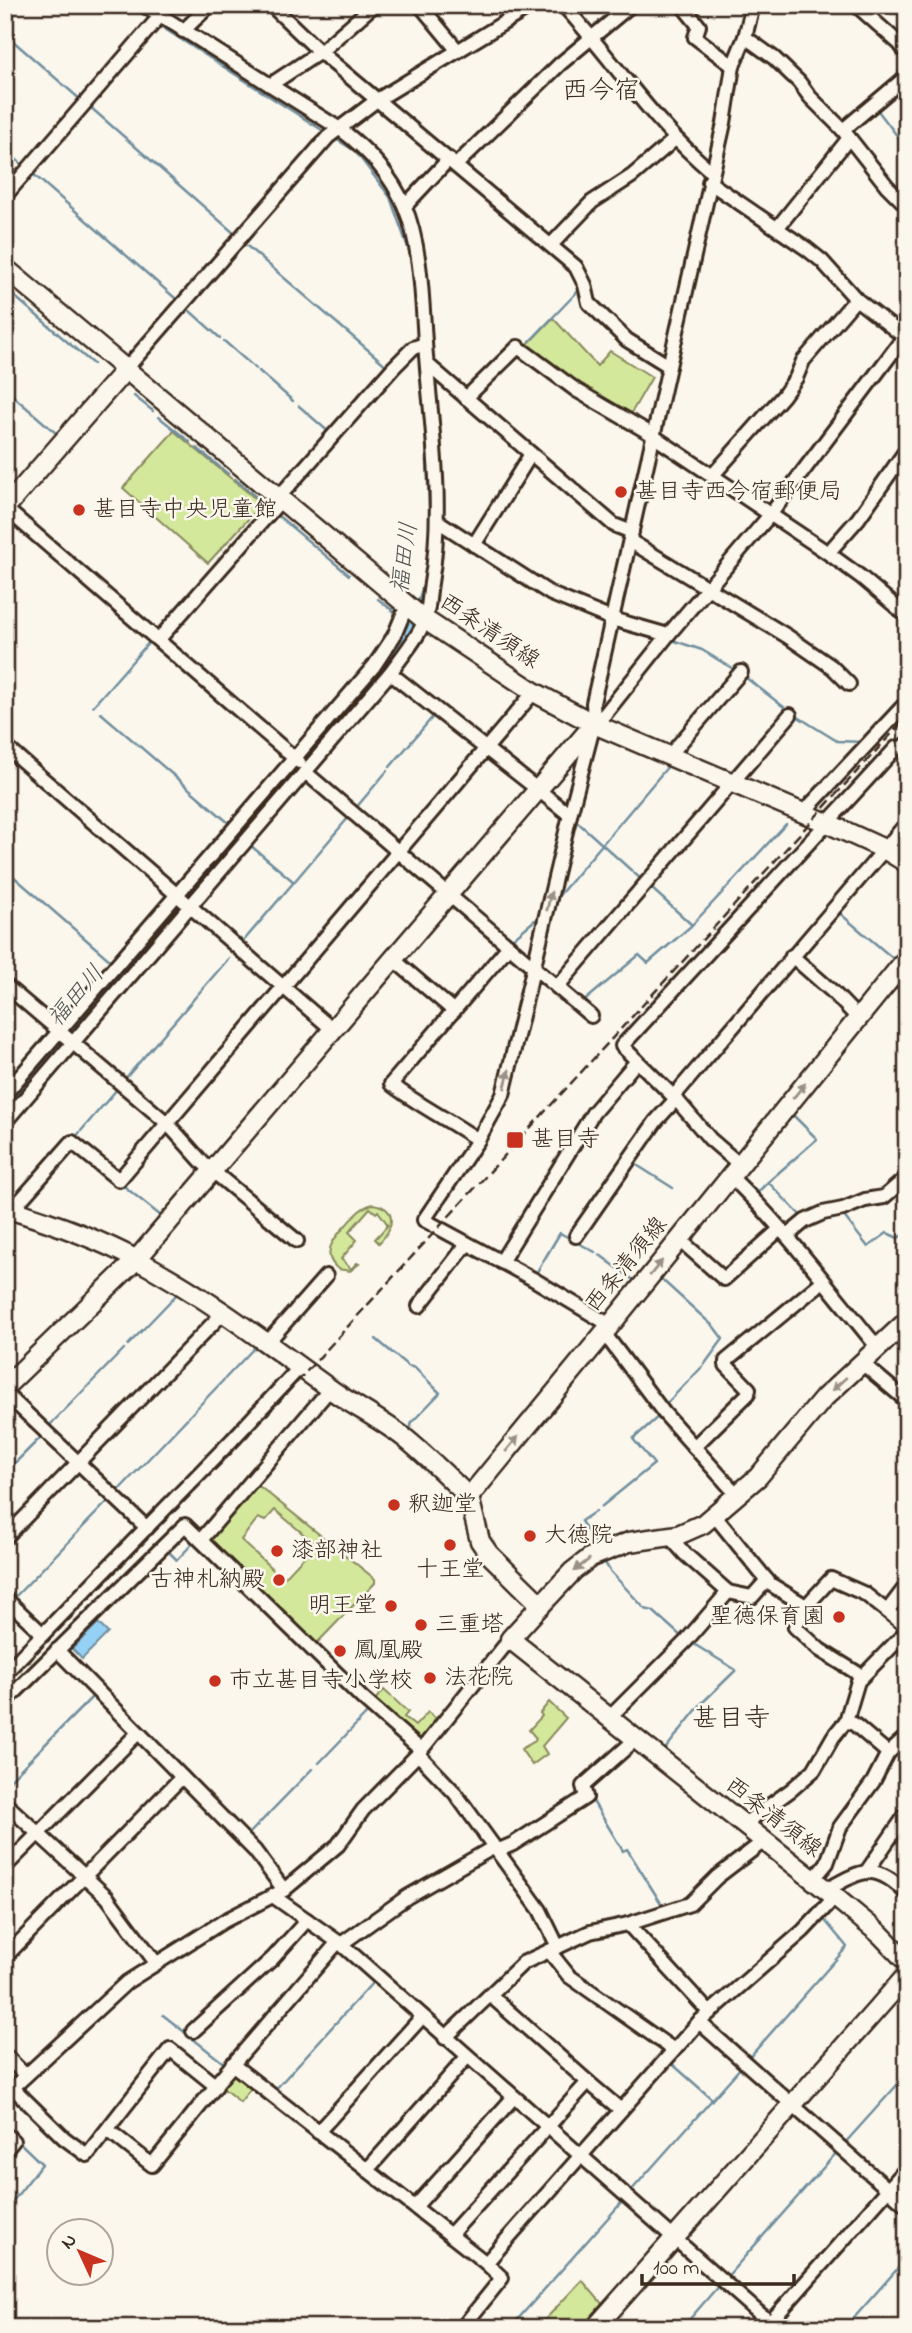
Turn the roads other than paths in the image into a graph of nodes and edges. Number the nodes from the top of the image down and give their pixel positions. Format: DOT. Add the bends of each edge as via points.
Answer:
graph roads {
  1 [pos="144,5"];
  2 [pos="210,5"];
  3 [pos="271,5"];
  4 [pos="374,5"];
  5 [pos="420,5"];
  6 [pos="533,5"];
  7 [pos="563,5"];
  8 [pos="631,5"];
  9 [pos="682,5"];
  10 [pos="753,5"];
  11 [pos="856,5"];
  12 [pos="158,20"];
  13 [pos="183,31"];
  14 [pos="592,36"];
  15 [pos="745,37"];
  16 [pos="458,51"];
  17 [pos="320,52"];
  18 [pos="907,54"];
  19 [pos="733,66"];
  20 [pos="907,76"];
  21 [pos="270,85"];
  22 [pos="377,100"];
  23 [pos="335,132"];
  24 [pos="846,134"];
  25 [pos="675,139"];
  26 [pos="453,162"];
  27 [pos="711,177"];
  28 [pos="5,196"];
  29 [pos="405,206"];
  30 [pos="907,206"];
  31 [pos="778,228"];
  32 [pos="551,245"];
  33 [pos="5,268"];
  34 [pos="856,299"];
  35 [pos="906,336"];
  36 [pos="419,346"];
  37 [pos="427,364"];
  38 [pos="669,366"];
  39 [pos="125,370"];
  40 [pos="466,398"];
  41 [pos="653,435"];
  42 [pos="907,449"];
  43 [pos="531,454"];
  44 [pos="712,476"];
  45 [pos="279,499"];
  46 [pos="5,508"];
  47 [pos="770,515"];
  48 [pos="439,522"];
  49 [pos="631,536"];
  50 [pos="474,545"];
  51 [pos="828,553"];
  52 [pos="707,589"];
  53 [pos="416,612"];
  54 [pos="906,615"];
  55 [pos="612,619"];
  56 [pos="668,635"];
  57 [pos="159,639"];
  58 [pos="741,672"];
  59 [pos="390,673"];
  60 [pos="849,684"];
  61 [pos="534,692"];
  62 [pos="907,702"];
  63 [pos="790,715"];
  64 [pos="594,724"];
  65 [pos="907,743"];
  66 [pos="5,746"];
  67 [pos="486,748"];
  68 [pos="669,756"];
  69 [pos="302,765"];
  70 [pos="732,783"];
  71 [pos="538,790"];
  72 [pos="803,813"];
  73 [pos="570,815"];
  74 [pos="827,823"];
  75 [pos="907,823"];
  76 [pos="884,849"];
  77 [pos="398,851"];
  78 [pos="907,863"];
  79 [pos="449,894"];
  80 [pos="177,896"];
  81 [pos="190,907"];
  82 [pos="509,946"];
  83 [pos="792,956"];
  84 [pos="907,958"];
  85 [pos="393,959"];
  86 [pos="534,967"];
  87 [pos="5,985"];
  88 [pos="283,987"];
  89 [pos="557,987"];
  90 [pos="454,1011"];
  91 [pos="592,1016"];
  92 [pos="858,1018"];
  93 [pos="333,1030"];
  94 [pos="60,1032"];
  95 [pos="72,1044"];
  96 [pos="637,1061"];
  97 [pos="5,1094"];
  98 [pos="675,1097"];
  99 [pos="5,1122"];
  100 [pos="167,1123"];
  101 [pos="478,1140"];
  102 [pos="734,1170"];
  103 [pos="212,1171"];
  104 [pos="907,1177"];
  105 [pos="8,1209"];
  106 [pos="783,1233"];
  107 [pos="576,1236"];
  108 [pos="679,1239"];
  109 [pos="297,1241"];
  110 [pos="467,1244"];
  111 [pos="137,1259"];
  112 [pos="500,1262"];
  113 [pos="326,1276"];
  114 [pos="823,1281"];
  115 [pos="419,1306"];
  116 [pos="223,1313"];
  117 [pos="907,1321"];
  118 [pos="607,1329"];
  119 [pos="267,1343"];
  120 [pos="878,1348"];
  121 [pos="862,1363"];
  122 [pos="300,1367"];
  123 [pos="5,1387"];
  124 [pos="330,1389"];
  125 [pos="5,1393"];
  126 [pos="907,1401"];
  127 [pos="694,1447"];
  128 [pos="79,1463"];
  129 [pos="737,1495"];
  130 [pos="469,1497"];
  131 [pos="714,1515"];
  132 [pos="147,1528"];
  133 [pos="669,1536"];
  134 [pos="5,1538"];
  135 [pos="201,1540"];
  136 [pos="766,1580"];
  137 [pos="907,1585"];
  138 [pos="728,1592"];
  139 [pos="5,1598"];
  140 [pos="541,1605"];
  141 [pos="806,1606"];
  142 [pos="888,1610"];
  143 [pos="907,1629"];
  144 [pos="43,1634"];
  145 [pos="510,1639"];
  146 [pos="57,1650"];
  147 [pos="5,1673"];
  148 [pos="862,1676"];
  149 [pos="5,1702"];
  150 [pos="609,1718"];
  151 [pos="846,1721"];
  152 [pos="138,1732"];
  153 [pos="907,1737"];
  154 [pos="635,1740"];
  155 [pos="419,1752"];
  156 [pos="888,1753"];
  157 [pos="182,1777"];
  158 [pos="5,1803"];
  159 [pos="907,1813"];
  160 [pos="743,1825"];
  161 [pos="38,1834"];
  162 [pos="764,1841"];
  163 [pos="495,1849"];
  164 [pos="826,1864"];
  165 [pos="5,1867"];
  166 [pos="867,1871"];
  167 [pos="85,1876"];
  168 [pos="844,1880"];
  169 [pos="824,1889"];
  170 [pos="279,1893"];
  171 [pos="907,1894"];
  172 [pos="307,1920"];
  173 [pos="628,1924"];
  174 [pos="340,1943"];
  175 [pos="553,1949"];
  176 [pos="5,1957"];
  177 [pos="907,1962"];
  178 [pos="156,1963"];
  179 [pos="907,1975"];
  180 [pos="490,1995"];
  181 [pos="709,2012"];
  182 [pos="422,2018"];
  183 [pos="699,2022"];
  184 [pos="193,2031"];
  185 [pos="444,2038"];
  186 [pos="674,2050"];
  187 [pos="5,2056"];
  188 [pos="467,2057"];
  189 [pos="232,2064"];
  190 [pos="25,2075"];
  191 [pos="588,2082"];
  192 [pos="215,2085"];
  193 [pos="9,2091"];
  194 [pos="513,2098"];
  195 [pos="792,2105"];
  196 [pos="621,2110"];
  197 [pos="547,2128"];
  198 [pos="108,2130"];
  199 [pos="318,2132"];
  200 [pos="5,2134"];
  201 [pos="5,2151"];
  202 [pos="580,2157"];
  203 [pos="907,2168"];
  204 [pos="367,2170"];
  205 [pos="888,2189"];
  206 [pos="907,2206"];
  207 [pos="415,2207"];
  208 [pos="450,2235"];
  209 [pos="674,2238"];
  210 [pos="486,2263"];
  211 [pos="770,2326"];
  212 [pos="462,2328"];
  213 [pos="595,2328"];
  1 -- 12 [label="street"];
  2 -- 13 [label="street"];
  3 -- 17 [label="street"];
  4 -- 17 [label="street"];
  5 -- 16 [label="street"];
  6 -- 16 [label="street"];
  7 -- 14 [label="street"];
  8 -- 14 [label="street"];
  9 -- 19 [label="street" via="699,26 695,37"];
  10 -- 15 [label="street"];
  11 -- 18 [label="street"];
  12 -- 13 [label="street"];
  12 -- 28 [label="street"];
  13 -- 21 [label="street"];
  14 -- 25 [label="street"];
  14 -- 26 [label="street"];
  15 -- 19 [label="street"];
  15 -- 24 [label="street" via="799,82"];
  16 -- 22 [label="street"];
  17 -- 21 [label="street"];
  17 -- 22 [label="street"];
  19 -- 27 [label="street"];
  20 -- 24 [label="street"];
  21 -- 23 [label="street"];
  22 -- 23 [label="street"];
  22 -- 26 [label="street"];
  23 -- 29 [label="street" via="359,144 378,162"];
  23 -- 39 [label="street"];
  24 -- 30 [label="street"];
  24 -- 31 [label="street"];
  25 -- 27 [label="street"];
  25 -- 32 [label="street" via="592,202"];
  26 -- 29 [label="street"];
  26 -- 32 [label="street"];
  27 -- 31 [label="street"];
  27 -- 38 [label="street"];
  29 -- 36 [label="street" via="418,266"];
  31 -- 34 [label="street" via="822,261"];
  32 -- 38 [label="street" via="581,274 589,303 627,340"];
  33 -- 39 [label="main road, 西条清須線"];
  34 -- 35 [label="street"];
  34 -- 44 [label="street" via="803,361 783,397"];
  35 -- 47 [label="street"];
  36 -- 37 [label="street"];
  36 -- 45 [label="street"];
  37 -- 40 [label="street"];
  37 -- 48 [label="street"];
  38 -- 41 [label="street"];
  39 -- 45 [label="main road, 西条清須線"];
  39 -- 46 [label="main road"];
  40 -- 41 [label="street" via="519,347 576,390"];
  40 -- 43 [label="street"];
  41 -- 44 [label="street"];
  41 -- 49 [label="street"];
  42 -- 51 [label="street"];
  43 -- 49 [label="street"];
  43 -- 50 [label="street"];
  44 -- 47 [label="street"];
  45 -- 53 [label="main road, 西条清須線"];
  45 -- 57 [label="street"];
  46 -- 57 [label="street"];
  47 -- 51 [label="street"];
  47 -- 52 [label="street"];
  48 -- 50 [label="street"];
  48 -- 53 [label="street" via="434,566"];
  49 -- 52 [label="street"];
  49 -- 55 [label="street"];
  50 -- 55 [label="street" via="551,594"];
  51 -- 54 [label="street"];
  52 -- 56 [label="street"];
  52 -- 60 [label="street" via="787,636"];
  53 -- 59 [label="street"];
  53 -- 61 [label="main road, 西条清須線"];
  53 -- 69 [label="street"];
  55 -- 56 [label="street"];
  55 -- 64 [label="street" via="593,702"];
  56 -- 64 [label="street"];
  57 -- 69 [label="street"];
  58 -- 68 [label="street"];
  59 -- 67 [label="street"];
  59 -- 69 [label="street"];
  61 -- 64 [label="main road, 西条清須線"];
  61 -- 67 [label="street"];
  62 -- 72 [label="street"];
  63 -- 70 [label="street"];
  64 -- 68 [label="main road, 西条清須線"];
  64 -- 71 [label="main road"];
  64 -- 73 [label="street"];
  65 -- 74 [label="street" via="896,748"];
  66 -- 80 [label="street"];
  67 -- 71 [label="street"];
  67 -- 77 [label="street"];
  68 -- 70 [label="main road, 西条清須線"];
  69 -- 77 [label="street"];
  69 -- 80 [label="street"];
  69 -- 81 [label="street"];
  70 -- 72 [label="main road, 西条清須線"];
  70 -- 89 [label="street"];
  71 -- 73 [label="street"];
  71 -- 79 [label="main road"];
  72 -- 74 [label="main road, 西条清須線"];
  86 -- 73 [label="street, one-way"];
  74 -- 76 [label="main road, 西条清須線"];
  74 -- 96 [label="street" via="622,1046"];
  75 -- 76 [label="street"];
  76 -- 78 [label="main road, 西条清須線"];
  76 -- 83 [label="street"];
  77 -- 79 [label="street"];
  77 -- 88 [label="street"];
  79 -- 82 [label="street"];
  79 -- 85 [label="main road"];
  80 -- 81 [label="street"];
  80 -- 94 [label="street"];
  81 -- 88 [label="street"];
  81 -- 95 [label="street"];
  82 -- 86 [label="street"];
  82 -- 90 [label="street"];
  83 -- 92 [label="street"];
  83 -- 98 [label="street"];
  84 -- 92 [label="main road, 西条清須線"];
  85 -- 90 [label="street"];
  85 -- 93 [label="main road"];
  86 -- 89 [label="street"];
  101 -- 86 [label="street, one-way" via="503,1095"];
  87 -- 94 [label="street"];
  88 -- 93 [label="street"];
  88 -- 100 [label="street"];
  89 -- 91 [label="street"];
  90 -- 101 [label="street" via="391,1084"];
  102 -- 92 [label="main road, 西条清須線, one-way"];
  93 -- 103 [label="main road"];
  94 -- 95 [label="street"];
  94 -- 97 [label="street"];
  95 -- 99 [label="street"];
  95 -- 100 [label="street"];
  96 -- 98 [label="street"];
  96 -- 112 [label="street" via="593,1113"];
  98 -- 102 [label="street"];
  98 -- 107 [label="street"];
  100 -- 103 [label="street"];
  100 -- 105 [label="street" via="119,1180 72,1142"];
  101 -- 110 [label="street" via="424,1220"];
  102 -- 106 [label="street"];
  102 -- 108 [label="main road, 西条清須線"];
  103 -- 109 [label="street"];
  103 -- 111 [label="main road"];
  104 -- 106 [label="street" via="884,1197 823,1213"];
  105 -- 111 [label="main road"];
  106 -- 108 [label="street" via="724,1279"];
  106 -- 114 [label="street"];
  118 -- 108 [label="main road, 西条清須線, one-way"];
  110 -- 112 [label="street"];
  110 -- 115 [label="street"];
  111 -- 116 [label="main road"];
  111 -- 123 [label="main road"];
  112 -- 118 [label="street"];
  113 -- 119 [label="street"];
  114 -- 120 [label="street"];
  114 -- 127 [label="street" via="726,1361 749,1388 748,1394"];
  116 -- 119 [label="main road"];
  116 -- 128 [label="street"];
  117 -- 120 [label="main road"];
  118 -- 127 [label="street" via="664,1413"];
  130 -- 118 [label="main road, 西条清須線, one-way"];
  119 -- 122 [label="main road"];
  120 -- 121 [label="main road"];
  121 -- 126 [label="street"];
  121 -- 129 [label="main road, one-way" via="824,1398 758,1477"];
  122 -- 124 [label="main road"];
  122 -- 132 [label="street"];
  124 -- 130 [label="main road" via="406,1439"];
  124 -- 135 [label="street"];
  125 -- 128 [label="street"];
  127 -- 129 [label="street"];
  128 -- 132 [label="street"];
  128 -- 134 [label="street"];
  129 -- 131 [label="main road"];
  130 -- 140 [label="main road" via="485,1547"];
  131 -- 133 [label="main road" via="697,1527"];
  131 -- 136 [label="street"];
  132 -- 144 [label="street"];
  133 -- 138 [label="street"];
  133 -- 140 [label="main road, one-way" via="629,1542 591,1557"];
  135 -- 146 [label="street" via="185,1525"];
  135 -- 155 [label="street"];
  136 -- 138 [label="street" via="752,1597"];
  136 -- 141 [label="street"];
  137 -- 142 [label="street"];
  138 -- 150 [label="street"];
  139 -- 144 [label="street"];
  140 -- 145 [label="main road"];
  141 -- 142 [label="street" via="831,1579 866,1594"];
  141 -- 148 [label="street" via="795,1627 820,1650"];
  142 -- 143 [label="street"];
  143 -- 148 [label="street"];
  144 -- 147 [label="street"];
  145 -- 150 [label="main road, 西条清須線"];
  145 -- 155 [label="street"];
  146 -- 149 [label="street"];
  146 -- 152 [label="street"];
  148 -- 151 [label="street"];
  150 -- 154 [label="main road, 西条清須線"];
  151 -- 156 [label="street"];
  151 -- 160 [label="street" via="814,1770"];
  152 -- 157 [label="street"];
  152 -- 161 [label="street"];
  153 -- 156 [label="street"];
  154 -- 160 [label="main road, 西条清須線"];
  154 -- 163 [label="street" via="583,1786 586,1797 513,1844"];
  155 -- 163 [label="street"];
  155 -- 170 [label="street" via="363,1810 338,1845"];
  156 -- 164 [label="street" via="840,1828"];
  157 -- 167 [label="street"];
  157 -- 170 [label="street" via="254,1851"];
  158 -- 161 [label="street"];
  159 -- 166 [label="street"];
  160 -- 162 [label="main road, 西条清須線"];
  161 -- 165 [label="street"];
  161 -- 167 [label="street"];
  162 -- 169 [label="main road, 西条清須線"];
  162 -- 173 [label="street" via="690,1904"];
  163 -- 174 [label="street" via="407,1898"];
  163 -- 175 [label="street" via="540,1910"];
  164 -- 168 [label="street"];
  164 -- 169 [label="street"];
  166 -- 168 [label="street"];
  166 -- 171 [label="street" via="887,1876"];
  167 -- 176 [label="street"];
  167 -- 178 [label="street" via="107,1897"];
  168 -- 169 [label="street"];
  169 -- 177 [label="main road, 西条清須線"];
  169 -- 181 [label="street" via="803,1931"];
  170 -- 172 [label="street"];
  170 -- 178 [label="street"];
  172 -- 174 [label="street"];
  172 -- 184 [label="street" via="273,1958"];
  173 -- 175 [label="street" via="590,1932"];
  173 -- 181 [label="street"];
  174 -- 182 [label="street"];
  174 -- 189 [label="street"];
  175 -- 180 [label="street" via="523,1963"];
  175 -- 186 [label="street" via="569,1976"];
  178 -- 190 [label="street" via="127,1982"];
  179 -- 195 [label="main road"];
  180 -- 185 [label="street"];
  180 -- 191 [label="street"];
  181 -- 183 [label="street"];
  182 -- 185 [label="street"];
  182 -- 199 [label="street"];
  183 -- 186 [label="street"];
  183 -- 195 [label="street"];
  185 -- 188 [label="street"];
  186 -- 196 [label="street"];
  187 -- 190 [label="street"];
  188 -- 194 [label="street"];
  188 -- 204 [label="street"];
  189 -- 192 [label="street"];
  189 -- 199 [label="street"];
  190 -- 193 [label="street"];
  191 -- 196 [label="street"];
  191 -- 197 [label="street"];
  192 -- 198 [label="street" via="152,2165"];
  192 -- 198 [label="street" via="170,2049"];
  193 -- 198 [label="street" via="88,2155"];
  194 -- 197 [label="street"];
  194 -- 207 [label="street"];
  195 -- 205 [label="street"];
  195 -- 209 [label="main road"];
  196 -- 202 [label="street"];
  197 -- 202 [label="street"];
  197 -- 208 [label="street"];
  199 -- 204 [label="street"];
  200 -- 201 [label="street" via="13,2141"];
  202 -- 209 [label="street"];
  202 -- 210 [label="street"];
  203 -- 205 [label="street"];
  204 -- 207 [label="street"];
  205 -- 206 [label="street"];
  205 -- 211 [label="street"];
  207 -- 208 [label="street"];
  208 -- 210 [label="street"];
  209 -- 211 [label="street"];
  209 -- 213 [label="main road"];
  210 -- 212 [label="street" via="502,2277"];
}
